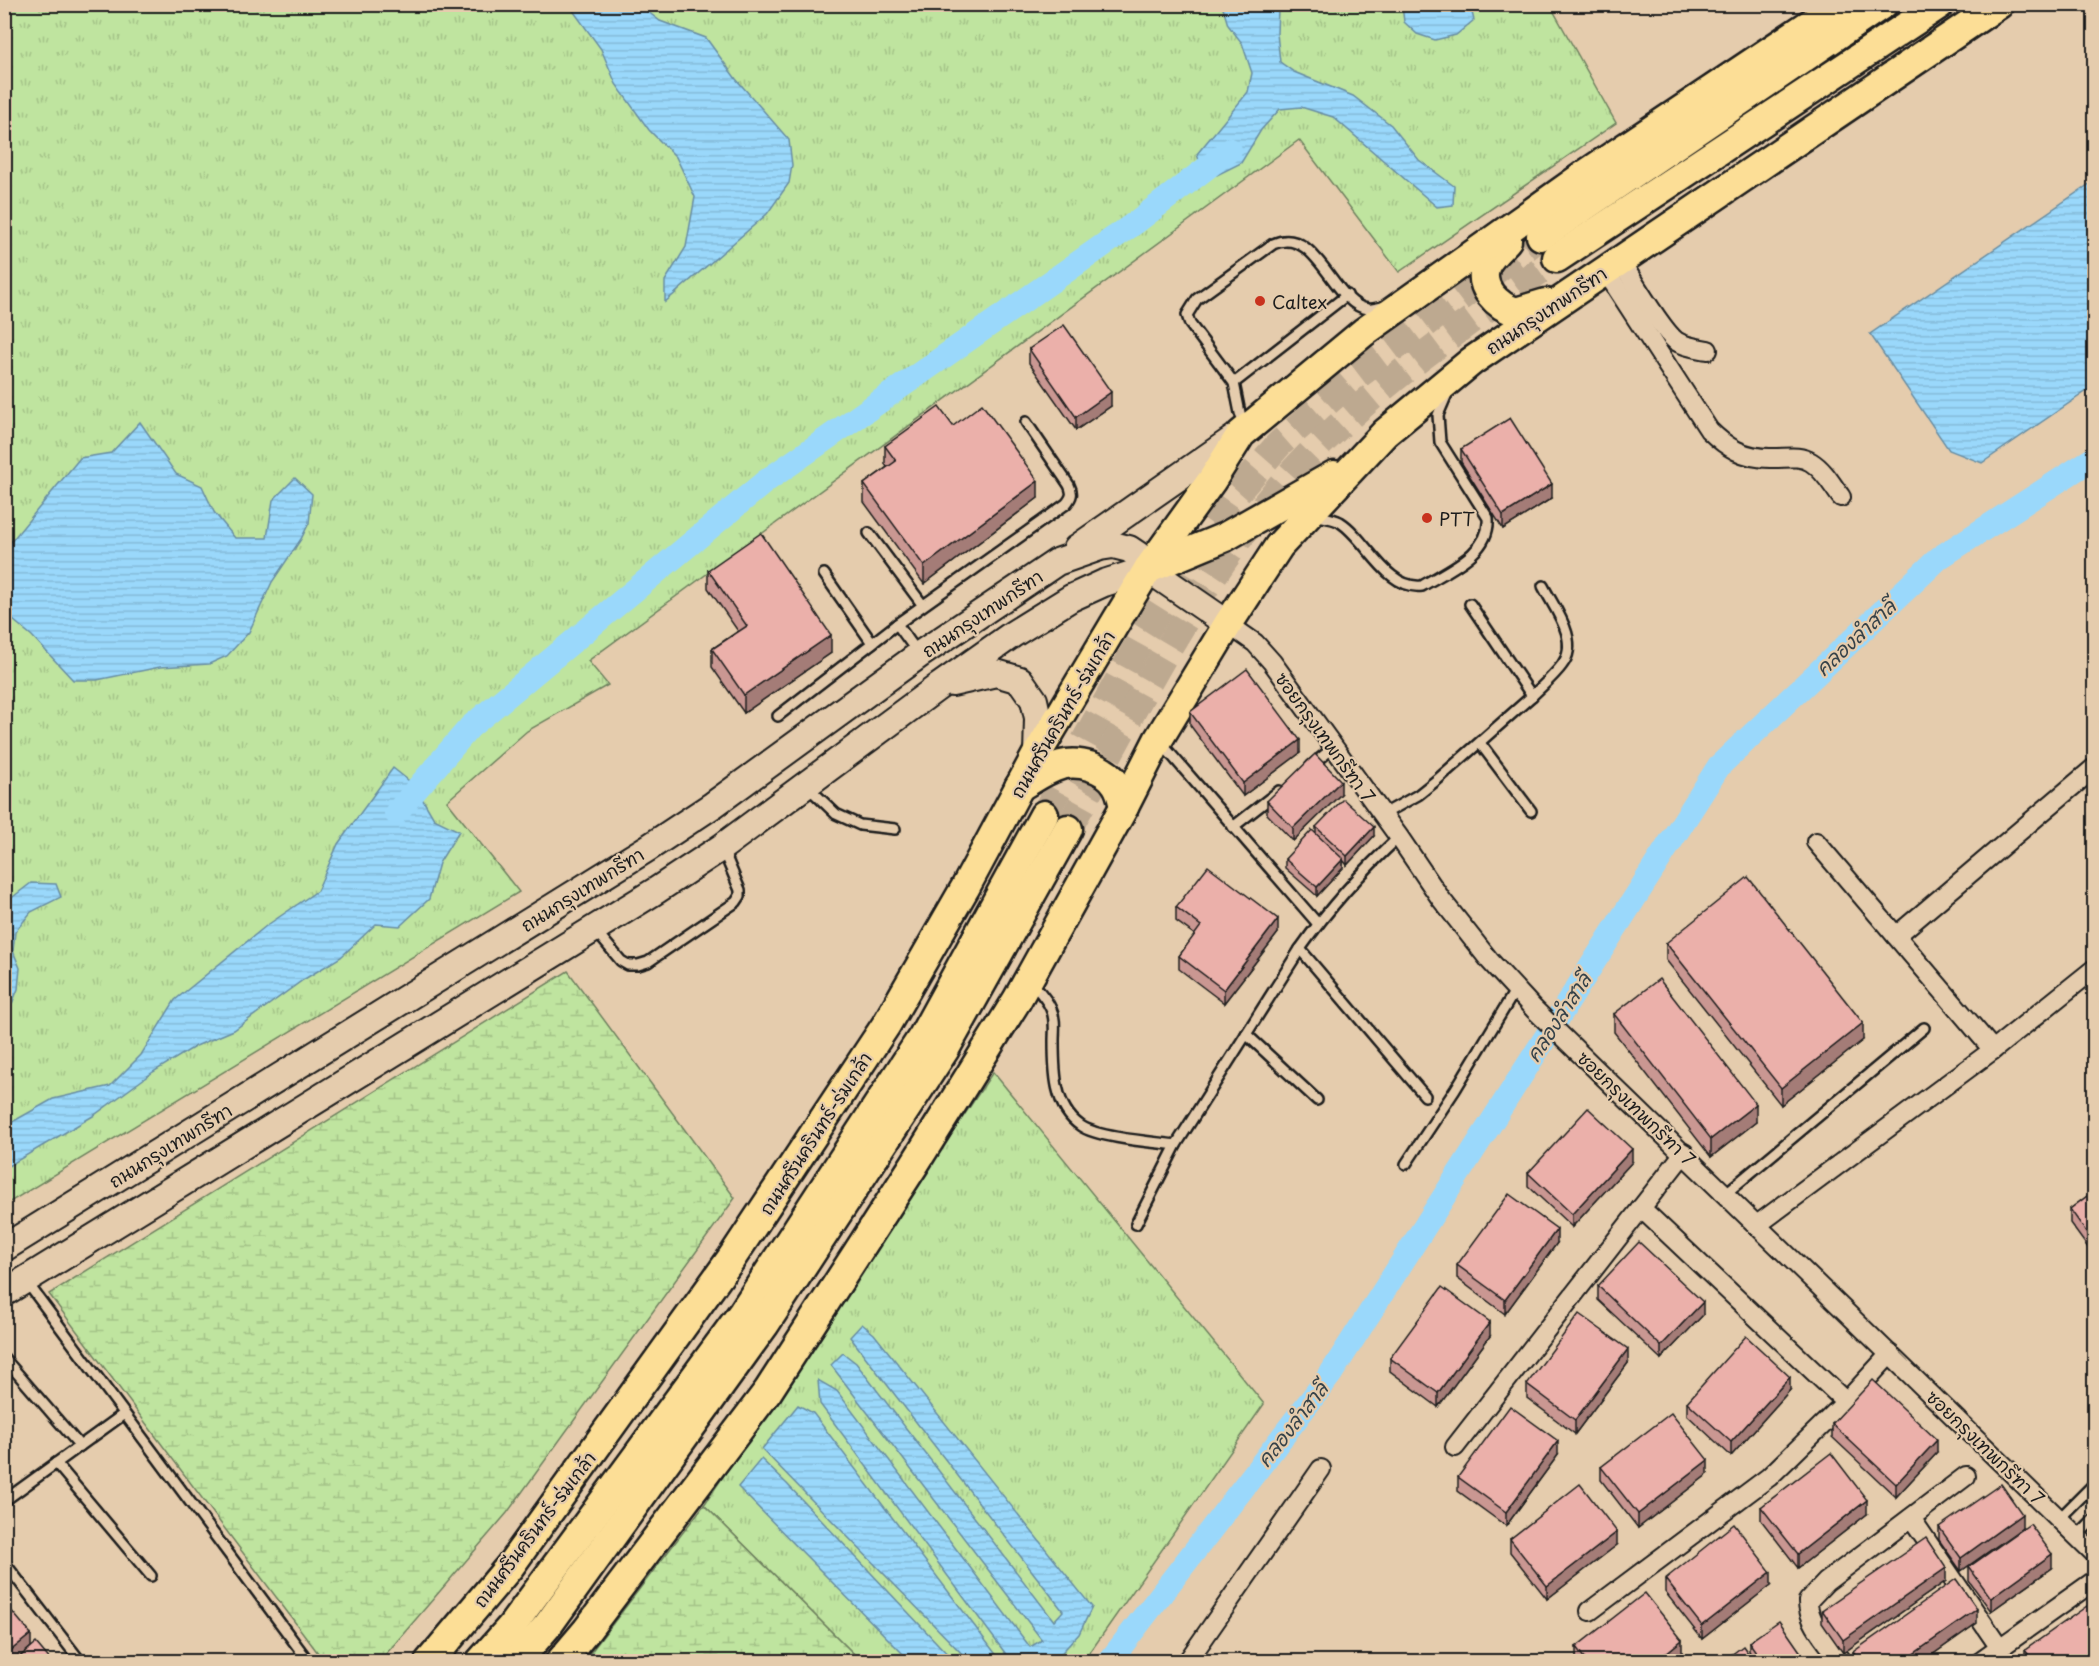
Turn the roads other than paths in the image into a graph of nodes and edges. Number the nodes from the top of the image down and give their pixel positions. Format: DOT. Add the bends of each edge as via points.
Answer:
graph roads {
  1 [pos="1840,4"];
  2 [pos="1883,4"];
  3 [pos="1940,4"];
  4 [pos="1998,4"];
  5 [pos="1542,236"];
  6 [pos="1612,265"];
  7 [pos="1576,290"];
  8 [pos="1347,295"];
  9 [pos="1412,299"];
  10 [pos="1708,350"];
  11 [pos="1472,361"];
  12 [pos="1234,383"];
  13 [pos="1026,422"];
  14 [pos="1244,431"];
  15 [pos="1357,463"];
  16 [pos="1841,497"];
  17 [pos="1309,513"];
  18 [pos="869,533"];
  19 [pos="1057,562"];
  20 [pos="1149,569"];
  21 [pos="824,574"];
  22 [pos="1543,586"];
  23 [pos="922,604"];
  24 [pos="1470,604"];
  25 [pos="897,624"];
  26 [pos="1228,624"];
  27 [pos="872,643"];
  28 [pos="919,655"];
  29 [pos="938,687"];
  30 [pos="1532,696"];
  31 [pos="778,716"];
  32 [pos="1158,740"];
  33 [pos="1480,743"];
  34 [pos="1334,747"];
  35 [pos="1037,754"];
  36 [pos="2094,768"];
  37 [pos="1306,769"];
  38 [pos="1288,783"];
  39 [pos="807,786"];
  40 [pos="1019,787"];
  41 [pos="1125,807"];
  42 [pos="1531,811"];
  43 [pos="1382,815"];
  44 [pos="1233,827"];
  45 [pos="896,829"];
  46 [pos="1399,837"];
  47 [pos="1816,842"];
  48 [pos="722,848"];
  49 [pos="1318,924"];
  50 [pos="522,927"];
  51 [pos="594,928"];
  52 [pos="1896,936"];
  53 [pos="1300,949"];
  54 [pos="544,959"];
  55 [pos="2094,971"];
  56 [pos="1029,979"];
  57 [pos="1516,989"];
  58 [pos="1924,1028"];
  59 [pos="1246,1034"];
  60 [pos="1993,1050"];
  61 [pos="1425,1096"];
  62 [pos="1317,1100"];
  63 [pos="1176,1145"];
  64 [pos="1684,1153"];
  65 [pos="1406,1164"];
  66 [pos="1725,1194"];
  67 [pos="1641,1208"];
  68 [pos="1136,1224"];
  69 [pos="1757,1225"];
  70 [pos="4,1248"];
  71 [pos="15,1287"];
  72 [pos="1890,1354"];
  73 [pos="4,1358"];
  74 [pos="1846,1402"];
  75 [pos="124,1414"];
  76 [pos="80,1446"];
  77 [pos="1455,1447"];
  78 [pos="56,1463"];
  79 [pos="1321,1469"];
  80 [pos="1965,1476"];
  81 [pos="2094,1484"];
  82 [pos="9,1498"];
  83 [pos="1911,1518"];
  84 [pos="2059,1519"];
  85 [pos="2094,1519"];
  86 [pos="2077,1536"];
  87 [pos="2094,1553"];
  88 [pos="4,1562"];
  89 [pos="151,1576"];
  90 [pos="2094,1581"];
  91 [pos="1590,1611"];
  92 [pos="2000,1648"];
  93 [pos="81,1662"];
  94 [pos="309,1662"];
  95 [pos="429,1662"];
  96 [pos="480,1662"];
  97 [pos="516,1662"];
  98 [pos="560,1662"];
  99 [pos="1187,1662"];
  100 [pos="1842,1662"];
  101 [pos="1980,1662"];
  1 -- 5 [label="main road, ถนนกรุงเทพกรีฑา" via="1586,174"];
  2 -- 5 [label="main road, ถนนกรุงเทพกรีฑา"];
  3 -- 5 [label="main road, ถนนกรุงเทพกรีฑา"];
  4 -- 6 [label="main road, ถนนกรุงเทพกรีฑา"];
  5 -- 7 [label="main road" via="1486,265 1489,293 1498,304 1516,312"];
  5 -- 9 [label="main road, ถนนกรุงเทพกรีฑา"];
  6 -- 7 [label="main road, ถนนกรุงเทพกรีฑา"];
  6 -- 10 [label="street" via="1676,341"];
  6 -- 16 [label="street" via="1709,430 1744,456 1809,460"];
  7 -- 11 [label="main road, ถนนกรุงเทพกรีฑา"];
  8 -- 9 [label="lane" via="1368,309"];
  8 -- 12 [label="lane"];
  8 -- 12 [label="lane" via="1305,246 1290,240 1273,244 1197,299 1187,315 1190,324"];
  9 -- 14 [label="main road, ถนนกรุงเทพกรีฑา" via="1364,332"];
  11 -- 15 [label="main road, ถนนกรุงเทพกรีฑา" via="1385,433"];
  11 -- 17 [label="lane" via="1447,394 1438,425 1440,442 1488,518 1487,535 1476,551 1415,586 1394,578 1341,523"];
  12 -- 14 [label="lane"];
  13 -- 23 [label="lane" via="1069,485 1071,498"];
  14 -- 19 [label="main road"];
  14 -- 20 [label="main road, ถนนกรุงเทพกรีฑา"];
  15 -- 17 [label="main road, ถนนกรุงเทพกรีฑา"];
  15 -- 20 [label="main road" via="1225,537"];
  17 -- 26 [label="main road, ถนนกรุงเทพกรีฑา" via="1279,546"];
  18 -- 23 [label="lane"];
  19 -- 20 [label="main road, ถนนกรุงเทพกรีฑา" via="1113,545 1129,549"];
  19 -- 28 [label="main road, ถนนกรุงเทพกรีฑา"];
  20 -- 26 [label="main road, ถนนกรุงเทพกรีฑา"];
  20 -- 29 [label="main road, ถนนกรุงเทพกรีฑา" via="1071,598"];
  20 -- 35 [label="main road, ถนนศรีนครินทร์-ร่มเกล้า"];
  21 -- 27 [label="lane"];
  22 -- 30 [label="lane" via="1570,649 1562,665"];
  23 -- 25 [label="lane"];
  24 -- 30 [label="lane"];
  25 -- 27 [label="lane"];
  25 -- 28 [label="lane"];
  26 -- 32 [label="main road"];
  26 -- 34 [label="street, ซอยกรุงเทพกรีฑา 7" via="1255,643 1272,662"];
  27 -- 31 [label="lane"];
  28 -- 50 [label="main road, ถนนกรุงเทพกรีฑา" via="713,805"];
  29 -- 35 [label="main road" via="996,673 1020,680 1034,700"];
  29 -- 39 [label="main road, ถนนกรุงเทพกรีฑา"];
  30 -- 33 [label="lane"];
  32 -- 41 [label="main road"];
  32 -- 44 [label="lane"];
  33 -- 42 [label="lane"];
  33 -- 43 [label="lane" via="1418,795"];
  34 -- 37 [label="lane"];
  34 -- 43 [label="street, ซอยกรุงเทพกรีฑา 7"];
  35 -- 40 [label="main road, ถนนศรีนครินทร์-ร่มเกล้า"];
  36 -- 52 [label="street"];
  38 -- 44 [label="lane"];
  39 -- 45 [label="lane" via="836,814 860,825"];
  39 -- 48 [label="main road, ถนนกรุงเทพกรีฑา"];
  40 -- 41 [label="main road" via="1048,769 1082,764 1092,766 1115,782"];
  40 -- 95 [label="main road, ถนนศรีนครินทร์-ร่มเกล้า" via="886,1025 731,1259 510,1566"];
  41 -- 56 [label="main road"];
  43 -- 46 [label="street, ซอยกรุงเทพกรีฑา 7"];
  44 -- 49 [label="lane"];
  46 -- 49 [label="lane"];
  46 -- 57 [label="street, ซอยกรุงเทพกรีฑา 7" via="1441,899"];
  47 -- 52 [label="street"];
  48 -- 51 [label="main road, ถนนกรุงเทพกรีฑา"];
  48 -- 51 [label="lane" via="740,896 648,962 628,965 621,961"];
  49 -- 53 [label="lane"];
  50 -- 54 [label="main road"];
  50 -- 70 [label="main road, ถนนกรุงเทพกรีฑา"];
  51 -- 54 [label="main road, ถนนกรุงเทพกรีฑา"];
  52 -- 60 [label="street"];
  53 -- 59 [label="lane"];
  53 -- 61 [label="lane"];
  54 -- 71 [label="main road, ถนนกรุงเทพกรีฑา"];
  55 -- 60 [label="street"];
  56 -- 63 [label="lane" via="1051,1008 1056,1079 1068,1114 1082,1127 1114,1137"];
  56 -- 98 [label="main road" via="768,1391"];
  57 -- 64 [label="street, ซอยกรุงเทพกรีฑา 7"];
  57 -- 65 [label="lane"];
  58 -- 66 [label="lane"];
  59 -- 62 [label="lane"];
  59 -- 63 [label="lane"];
  60 -- 69 [label="street"];
  63 -- 68 [label="lane"];
  64 -- 66 [label="street, ซอยกรุงเทพกรีฑา 7"];
  64 -- 67 [label="street"];
  66 -- 69 [label="street, ซอยกรุงเทพกรีฑา 7"];
  67 -- 74 [label="street"];
  67 -- 77 [label="street"];
  69 -- 72 [label="street, ซอยกรุงเทพกรีฑา 7"];
  71 -- 75 [label="lane"];
  72 -- 74 [label="street"];
  72 -- 84 [label="street, ซอยกรุงเทพกรีฑา 7"];
  73 -- 76 [label="lane"];
  74 -- 91 [label="street" via="1769,1477"];
  75 -- 76 [label="lane"];
  75 -- 94 [label="lane"];
  76 -- 78 [label="lane"];
  78 -- 82 [label="lane"];
  78 -- 89 [label="lane"];
  79 -- 99 [label="street"];
  80 -- 83 [label="street"];
  81 -- 84 [label="lane"];
  83 -- 92 [label="street"];
  83 -- 100 [label="street" via="1826,1582 1808,1601 1813,1620"];
  84 -- 86 [label="street, ซอยกรุงเทพกรีฑา 7"];
  85 -- 86 [label="lane"];
  86 -- 87 [label="street, ซอยกรุงเทพกรีฑา 7"];
  88 -- 93 [label="lane"];
  90 -- 92 [label="street"];
  92 -- 101 [label="street"];
  96 -- 97 [label="main road, ถนนศรีนครินทร์-ร่มเกล้า" via="511,1627 743,1312 923,1036 1056,822 945,1049 765,1324 548,1625"];
}
